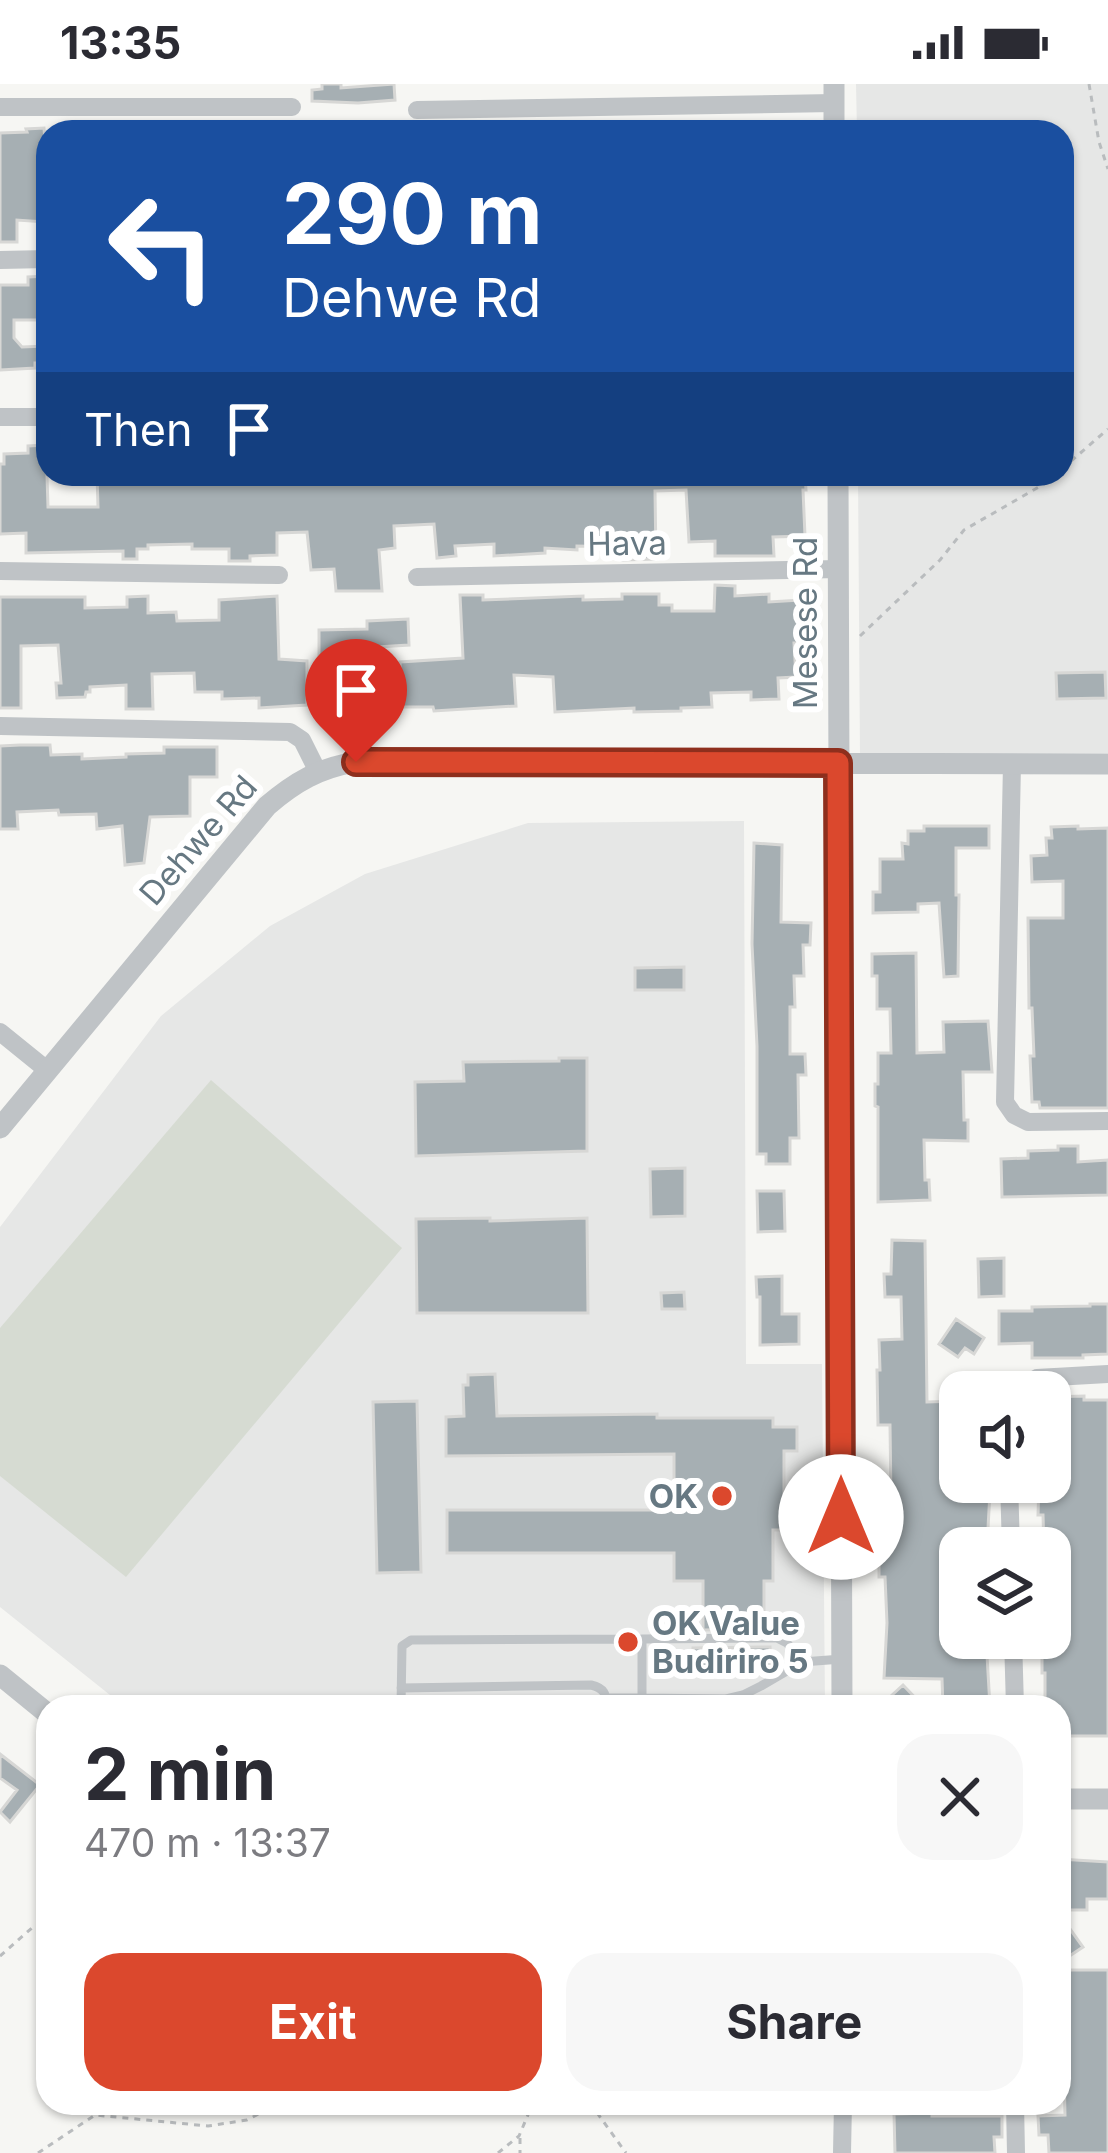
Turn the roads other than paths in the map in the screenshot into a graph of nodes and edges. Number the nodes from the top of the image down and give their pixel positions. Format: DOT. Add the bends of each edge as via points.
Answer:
graph roads {
  1 [pos="834,94"];
  2 [pos="0,107"];
  3 [pos="292,107"];
  4 [pos="417,110"];
  5 [pos="36,259"];
  6 [pos="0,260"];
  7 [pos="0,417"];
  8 [pos="36,417"];
  9 [pos="838,486"];
  10 [pos="838,568"];
  11 [pos="0,571"];
  12 [pos="279,574"];
  13 [pos="418,577"];
  14 [pos="0,726"];
  15 [pos="838,763"];
  16 [pos="1012,764"];
  17 [pos="1108,764"];
  18 [pos="317,770"];
  19 [pos="0,1032"];
  20 [pos="47,1070"];
  21 [pos="1108,1121"];
  22 [pos="0,1128"];
  23 [pos="1108,1374"];
  24 [pos="1071,1375"];
  25 [pos="642,1639"];
  26 [pos="842,1659"];
  27 [pos="1014,1659"];
  28 [pos="802,1662"];
  29 [pos="0,1676"];
  30 [pos="401,1688"];
  31 [pos="401,1695"];
  32 [pos="602,1695"];
  33 [pos="642,1695"];
  34 [pos="743,1695"];
  35 [pos="842,1695"];
  36 [pos="1015,1695"];
  37 [pos="36,1704"];
  38 [pos="1108,1798"];
  39 [pos="1071,1799"];
  40 [pos="842,2115"];
  41 [pos="1015,2115"];
  42 [pos="842,2153"];
  43 [pos="1016,2153"];
  1 -- 4 [label="street"];
  2 -- 3 [label="street"];
  5 -- 6 [label="street"];
  7 -- 8 [label="street"];
  9 -- 10 [label="street, Mesese Rd"];
  10 -- 13 [label="street, Hava"];
  10 -- 15 [label="street, Mesese Rd"];
  11 -- 12 [label="street"];
  14 -- 18 [label="street" via="290,731"];
  15 -- 16 [label="street, Dehwe Rd"];
  15 -- 18 [label="street, Dehwe Rd" via="356,762"];
  15 -- 26 [label="street, Mesese Rd"];
  16 -- 17 [label="street, Dehwe Rd"];
  16 -- 21 [label="street" via="1005,1102 1028,1122"];
  18 -- 20 [label="street, Dehwe Rd" via="267,806"];
  19 -- 20 [label="street"];
  20 -- 22 [label="street, Dehwe Rd"];
  23 -- 24 [label="street"];
  25 -- 28 [label="lane" via="777,1638"];
  25 -- 30 [label="lane" via="411,1640 402,1646"];
  25 -- 33 [label="lane"];
  26 -- 28 [label="lane"];
  26 -- 35 [label="street, Mesese Rd"];
  27 -- 36 [label="street"];
  28 -- 34 [label="lane"];
  29 -- 37 [label="street"];
  30 -- 31 [label="lane"];
  30 -- 32 [label="lane" via="591,1685"];
  38 -- 39 [label="street"];
  40 -- 42 [label="street"];
  41 -- 43 [label="street"];
}
